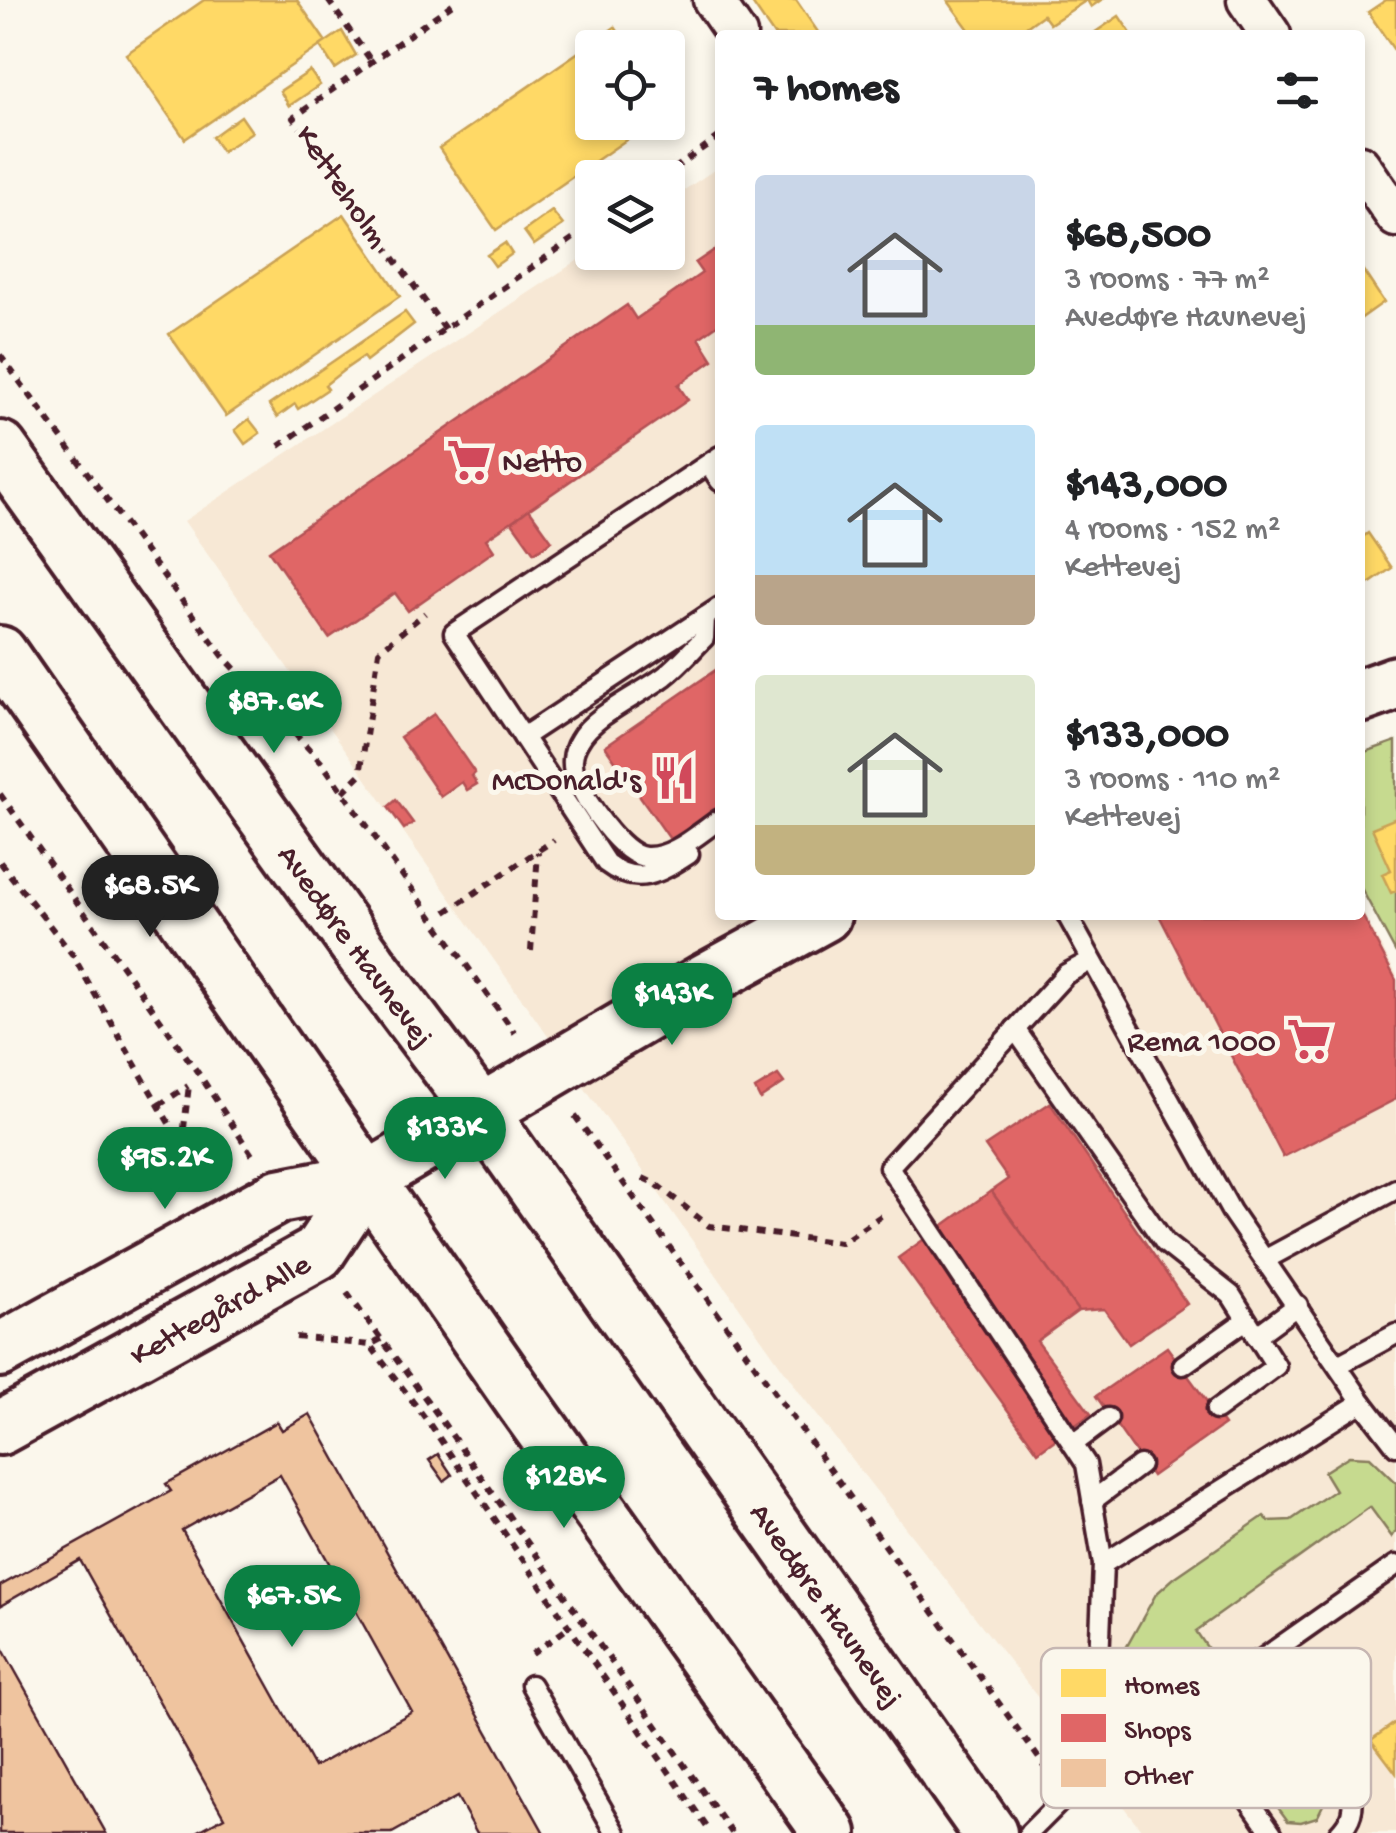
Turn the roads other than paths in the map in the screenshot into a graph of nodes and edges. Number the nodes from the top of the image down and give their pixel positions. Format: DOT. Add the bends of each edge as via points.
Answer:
graph roads {
  1 [pos="713,0"];
  2 [pos="1247,0"];
  3 [pos="734,30"];
  4 [pos="1268,30"];
  5 [pos="1365,171"];
  6 [pos="1396,217"];
  7 [pos="0,448"];
  8 [pos="714,460"];
  9 [pos="713,612"];
  10 [pos="0,653"];
  11 [pos="1396,683"];
  12 [pos="1365,694"];
  13 [pos="523,737"];
  14 [pos="715,822"];
  15 [pos="715,836"];
  16 [pos="815,920"];
  17 [pos="1070,920"];
  18 [pos="1090,960"];
  19 [pos="1015,1029"];
  20 [pos="482,1113"];
  21 [pos="367,1180"];
  22 [pos="1396,1189"];
  23 [pos="1266,1259"];
  24 [pos="1298,1305"];
  25 [pos="1251,1328"];
  26 [pos="1396,1334"];
  27 [pos="0,1350"];
  28 [pos="1183,1365"];
  29 [pos="1338,1365"];
  30 [pos="1362,1402"];
  31 [pos="1216,1410"];
  32 [pos="1108,1418"];
  33 [pos="0,1428"];
  34 [pos="1072,1444"];
  35 [pos="1396,1446"];
  36 [pos="1140,1465"];
  37 [pos="1092,1501"];
  38 [pos="1103,1564"];
  39 [pos="1396,1565"];
  40 [pos="1100,1648"];
  41 [pos="1278,1648"];
  42 [pos="531,1684"];
  43 [pos="1054,1808"];
  44 [pos="1254,1808"];
  45 [pos="1354,1808"];
  46 [pos="616,1833"];
  47 [pos="830,1833"];
  48 [pos="990,1833"];
  49 [pos="1029,1833"];
  50 [pos="1272,1833"];
  51 [pos="1339,1833"];
  1 -- 3 [label="street"];
  2 -- 4 [label="street"];
  5 -- 6 [label="street"];
  7 -- 20 [label="street, Avedøre Havnevej"];
  8 -- 13 [label="lane" via="454,632"];
  9 -- 13 [label="lane"];
  9 -- 14 [label="lane" via="704,638 668,674 591,726 574,750 573,765 628,852 670,853"];
  10 -- 21 [label="street"];
  11 -- 12 [label="street"];
  13 -- 15 [label="lane" via="606,863 630,877 658,873"];
  16 -- 20 [label="street"];
  17 -- 18 [label="lane"];
  18 -- 19 [label="lane" via="1066,974"];
  18 -- 23 [label="lane" via="1231,1211"];
  19 -- 25 [label="lane" via="1165,1243 1231,1295"];
  19 -- 34 [label="lane" via="889,1166"];
  20 -- 21 [label="street"];
  20 -- 48 [label="street, Avedøre Havnevej"];
  21 -- 27 [label="street, Kettegård Alle" via="279,1196"];
  21 -- 33 [label="street, Kettegård Alle" via="318,1253"];
  21 -- 47 [label="street"];
  22 -- 23 [label="lane"];
  23 -- 24 [label="lane"];
  24 -- 25 [label="lane"];
  24 -- 29 [label="lane"];
  25 -- 28 [label="lane"];
  25 -- 31 [label="lane" via="1276,1366"];
  26 -- 29 [label="lane"];
  29 -- 30 [label="lane"];
  30 -- 35 [label="lane"];
  30 -- 38 [label="lane"];
  32 -- 34 [label="lane"];
  34 -- 37 [label="lane" via="1086,1464"];
  36 -- 37 [label="lane"];
  37 -- 38 [label="lane"];
  38 -- 40 [label="lane"];
  39 -- 41 [label="lane"];
  42 -- 46 [label="lane"];
  43 -- 49 [label="lane"];
  44 -- 50 [label="lane"];
  45 -- 51 [label="lane"];
}
